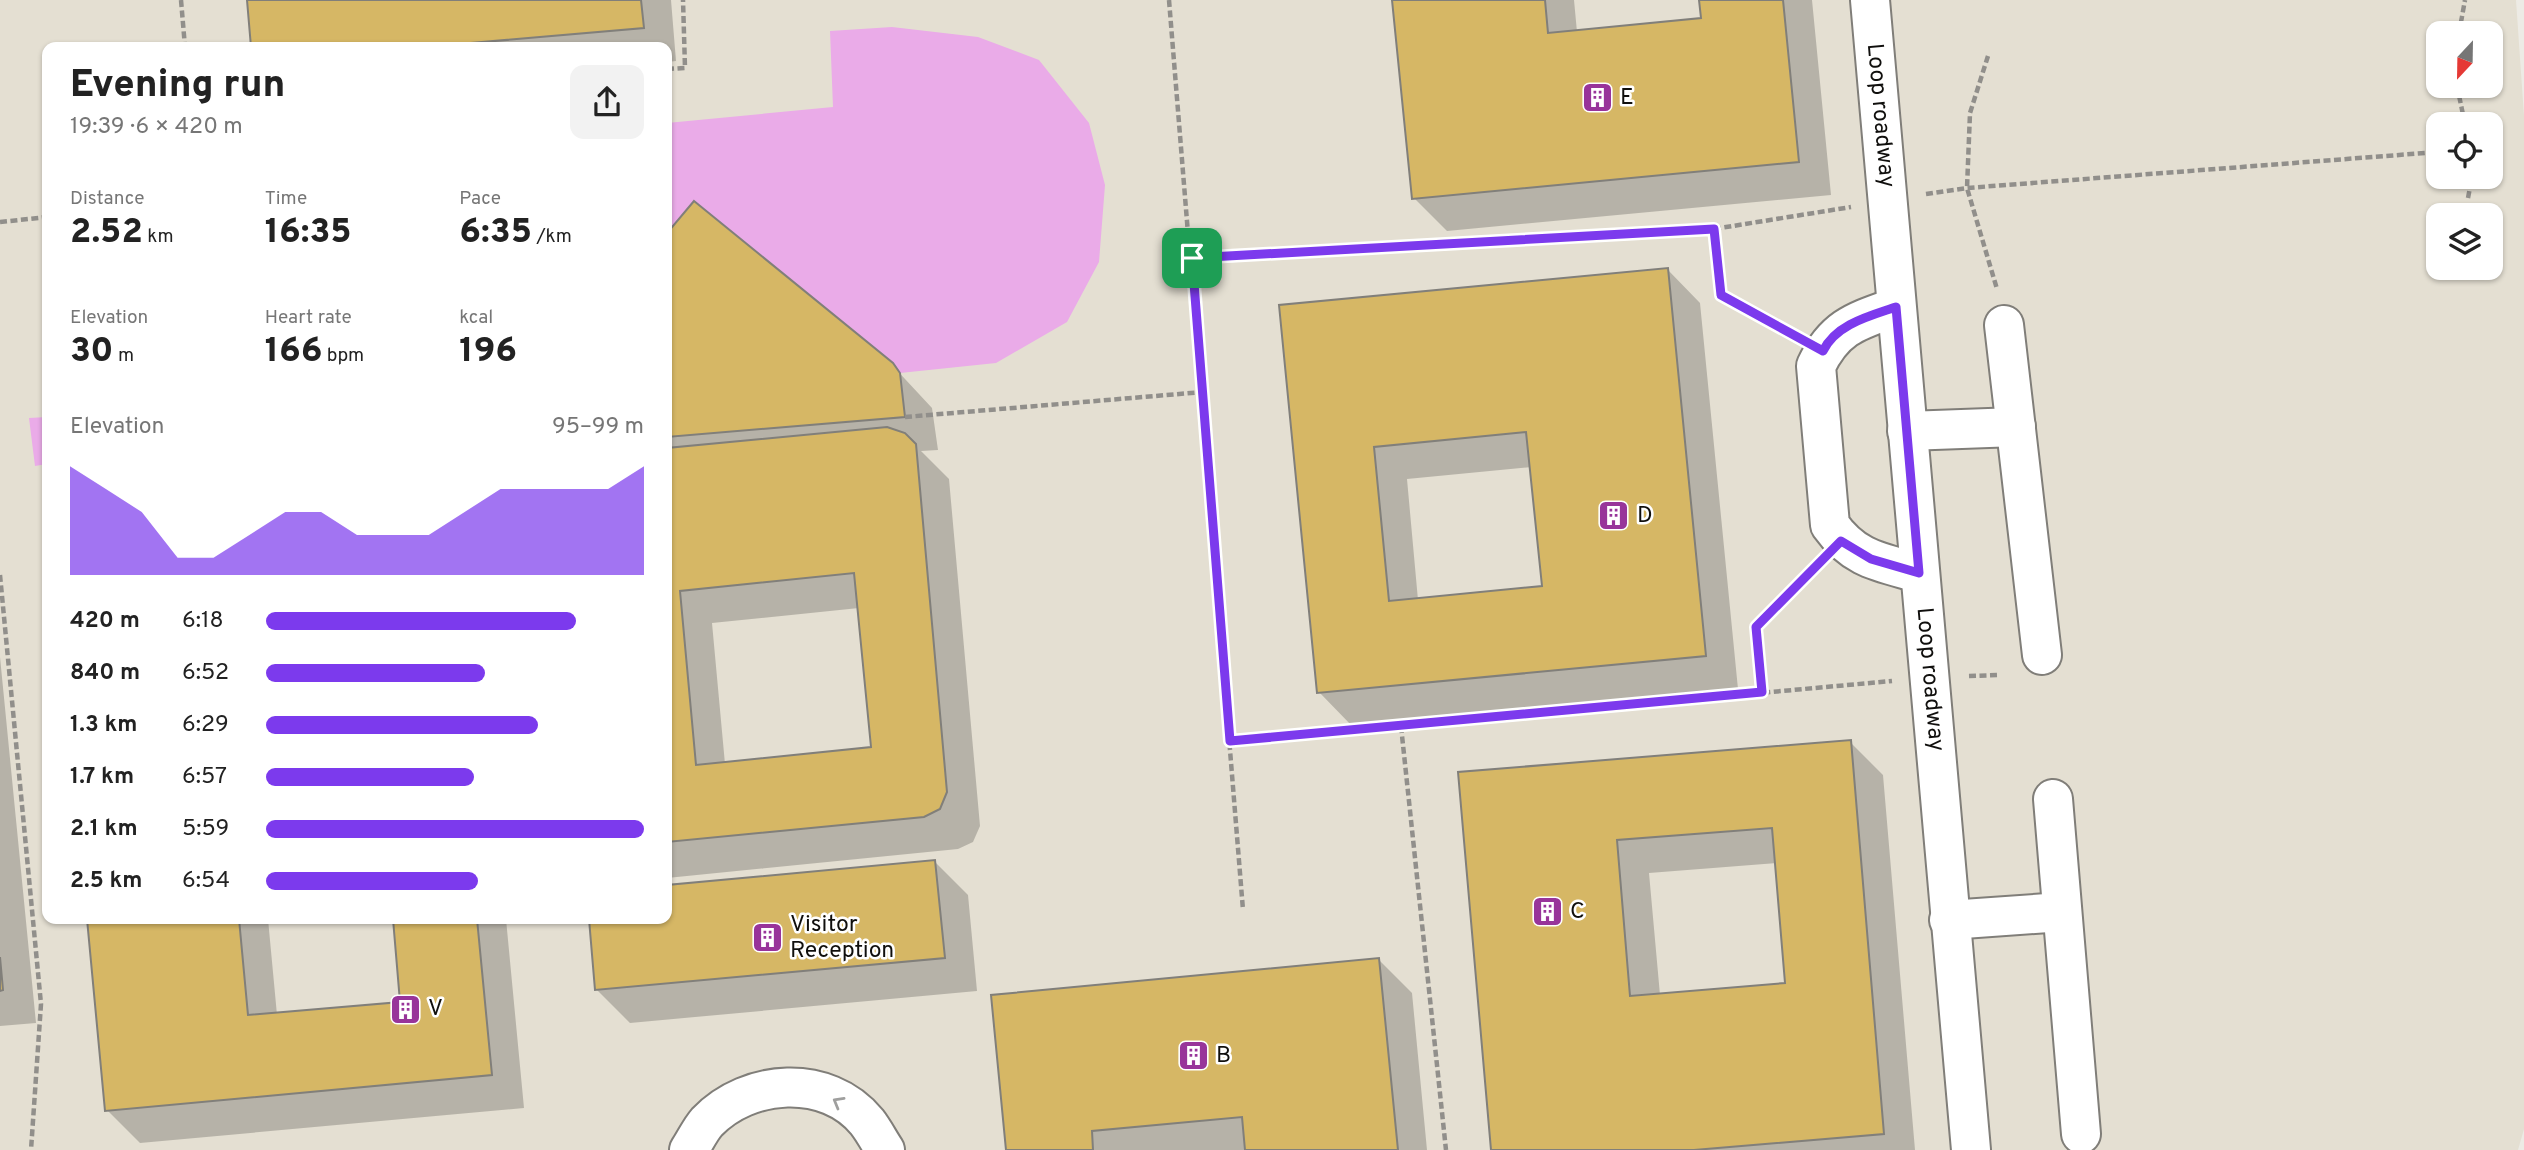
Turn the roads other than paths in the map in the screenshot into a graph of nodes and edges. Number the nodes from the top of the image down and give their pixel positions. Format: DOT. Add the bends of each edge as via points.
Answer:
graph roads {
  1 [pos="1870,0"];
  2 [pos="1896,307"];
  3 [pos="2003,310"];
  4 [pos="2016,427"];
  5 [pos="1907,431"];
  6 [pos="1919,573"];
  7 [pos="2042,654"];
  8 [pos="2053,799"];
  9 [pos="2062,912"];
  10 [pos="1949,920"];
  11 [pos="2081,1134"];
  12 [pos="690,1150"];
  13 [pos="885,1150"];
  14 [pos="1971,1150"];
  1 -- 2 [label="lane, Loop roadway"];
  2 -- 5 [label="lane, Loop roadway"];
  2 -- 6 [label="lane" via="1851,323 1827,343 1816,366 1830,525 1841,541 1871,559"];
  3 -- 4 [label="lane"];
  4 -- 5 [label="lane"];
  4 -- 7 [label="lane"];
  5 -- 6 [label="lane, Loop roadway"];
  6 -- 10 [label="lane, Loop roadway"];
  8 -- 9 [label="lane"];
  9 -- 10 [label="lane"];
  9 -- 11 [label="lane"];
  10 -- 14 [label="lane, Loop roadway"];
  13 -- 12 [label="lane, one-way" via="856,1113 837,1099 803,1087 767,1088 733,1100 705,1123"];
}
